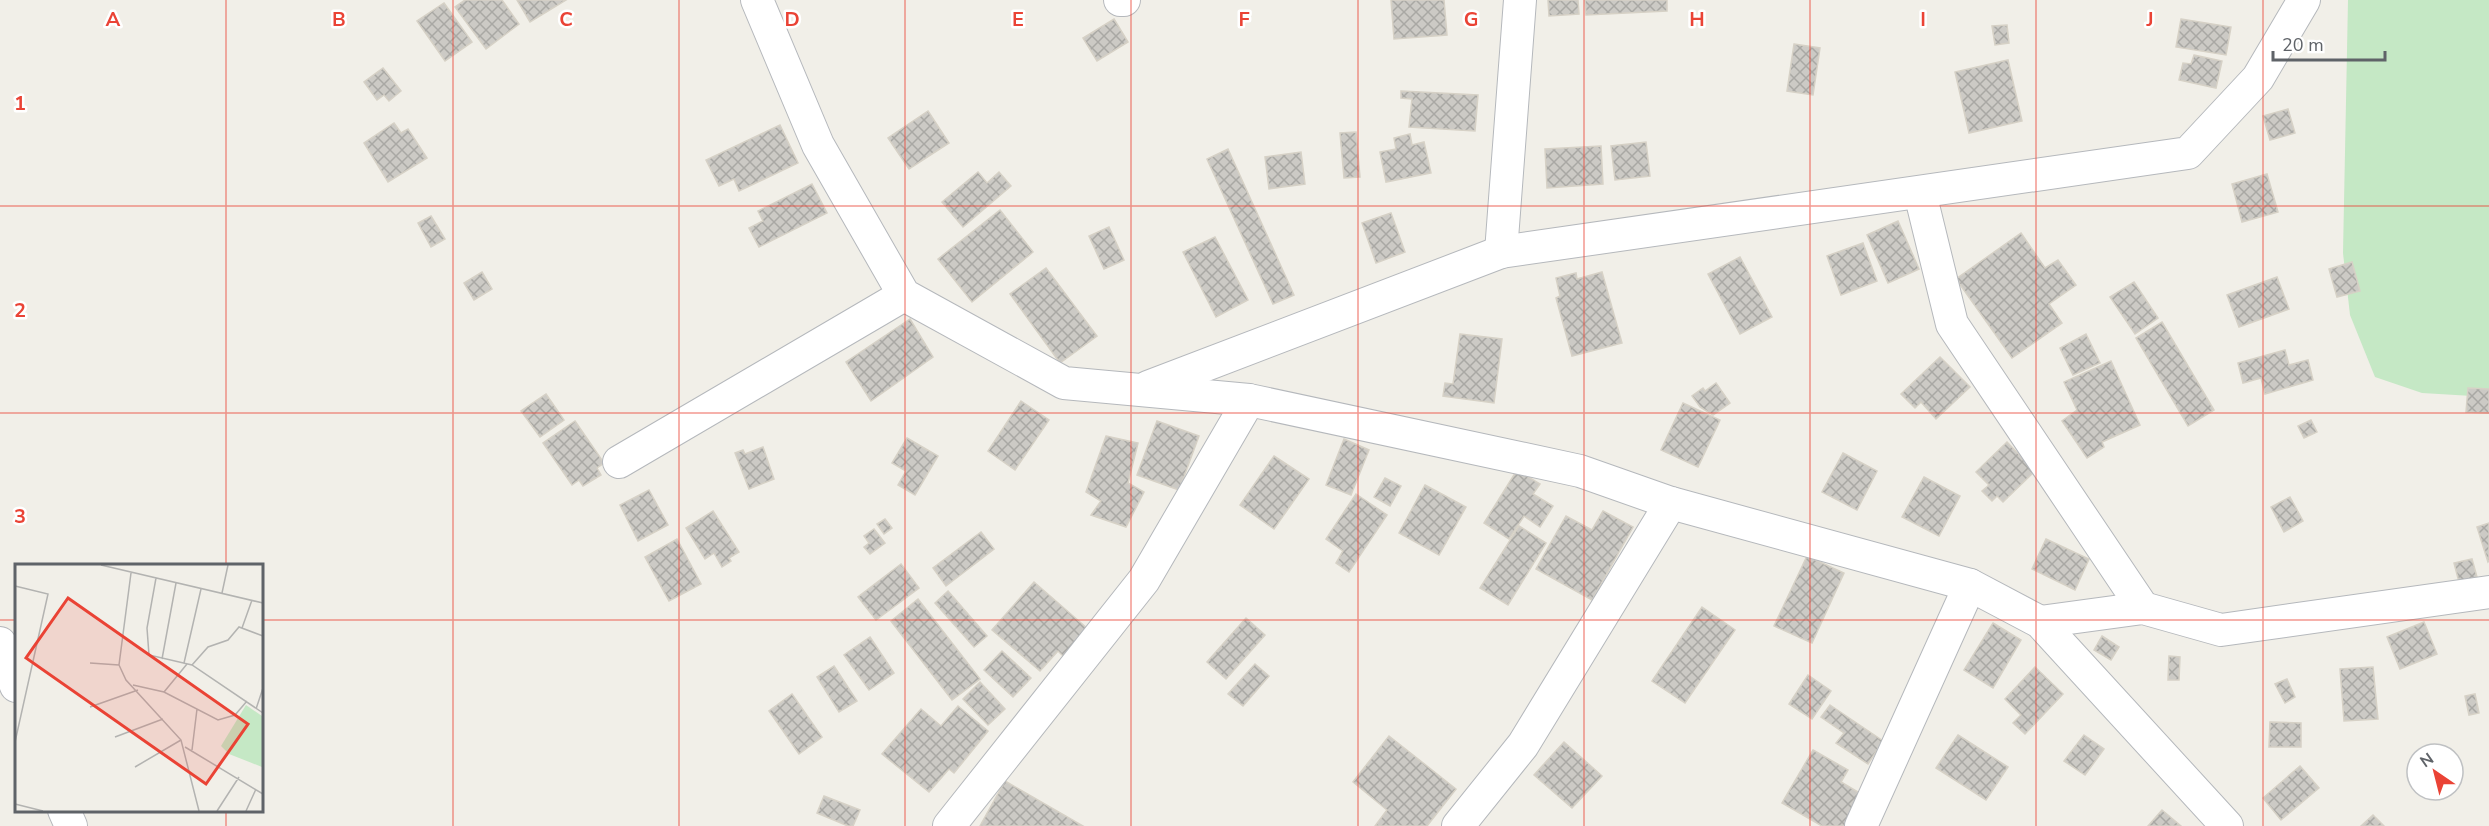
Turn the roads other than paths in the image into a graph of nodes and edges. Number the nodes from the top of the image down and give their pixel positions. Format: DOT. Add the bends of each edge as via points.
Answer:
graph roads {
  1 [pos="757,0"];
  2 [pos="1520,0"];
  3 [pos="2304,0"];
  4 [pos="1920,193"];
  5 [pos="1501,252"];
  6 [pos="904,295"];
  7 [pos="1141,390"];
  8 [pos="1249,400"];
  9 [pos="620,462"];
  10 [pos="1671,503"];
  11 [pos="1970,585"];
  12 [pos="2489,592"];
  13 [pos="2143,608"];
  14 [pos="2040,622"];
  15 [pos="0,643"];
  16 [pos="15,683"];
  17 [pos="64,811"];
  18 [pos="71,826"];
  19 [pos="950,826"];
  20 [pos="1458,826"];
  21 [pos="1861,826"];
  22 [pos="2227,826"];
  1 -- 6 [label="street" via="818,145"];
  2 -- 5 [label="street"];
  3 -- 4 [label="street" via="2258,78 2188,153"];
  4 -- 5 [label="street"];
  4 -- 13 [label="street" via="1952,324"];
  5 -- 7 [label="street"];
  6 -- 7 [label="street" via="1064,383"];
  6 -- 9 [label="street"];
  7 -- 8 [label="street"];
  8 -- 10 [label="street" via="1580,471"];
  8 -- 19 [label="street" via="1144,580"];
  10 -- 11 [label="street"];
  10 -- 20 [label="street" via="1522,745"];
  11 -- 14 [label="street"];
  11 -- 21 [label="street"];
  12 -- 13 [label="street" via="2221,630"];
  13 -- 14 [label="street"];
  14 -- 22 [label="street"];
  15 -- 16 [label="street"];
  17 -- 18 [label="street"];
}
